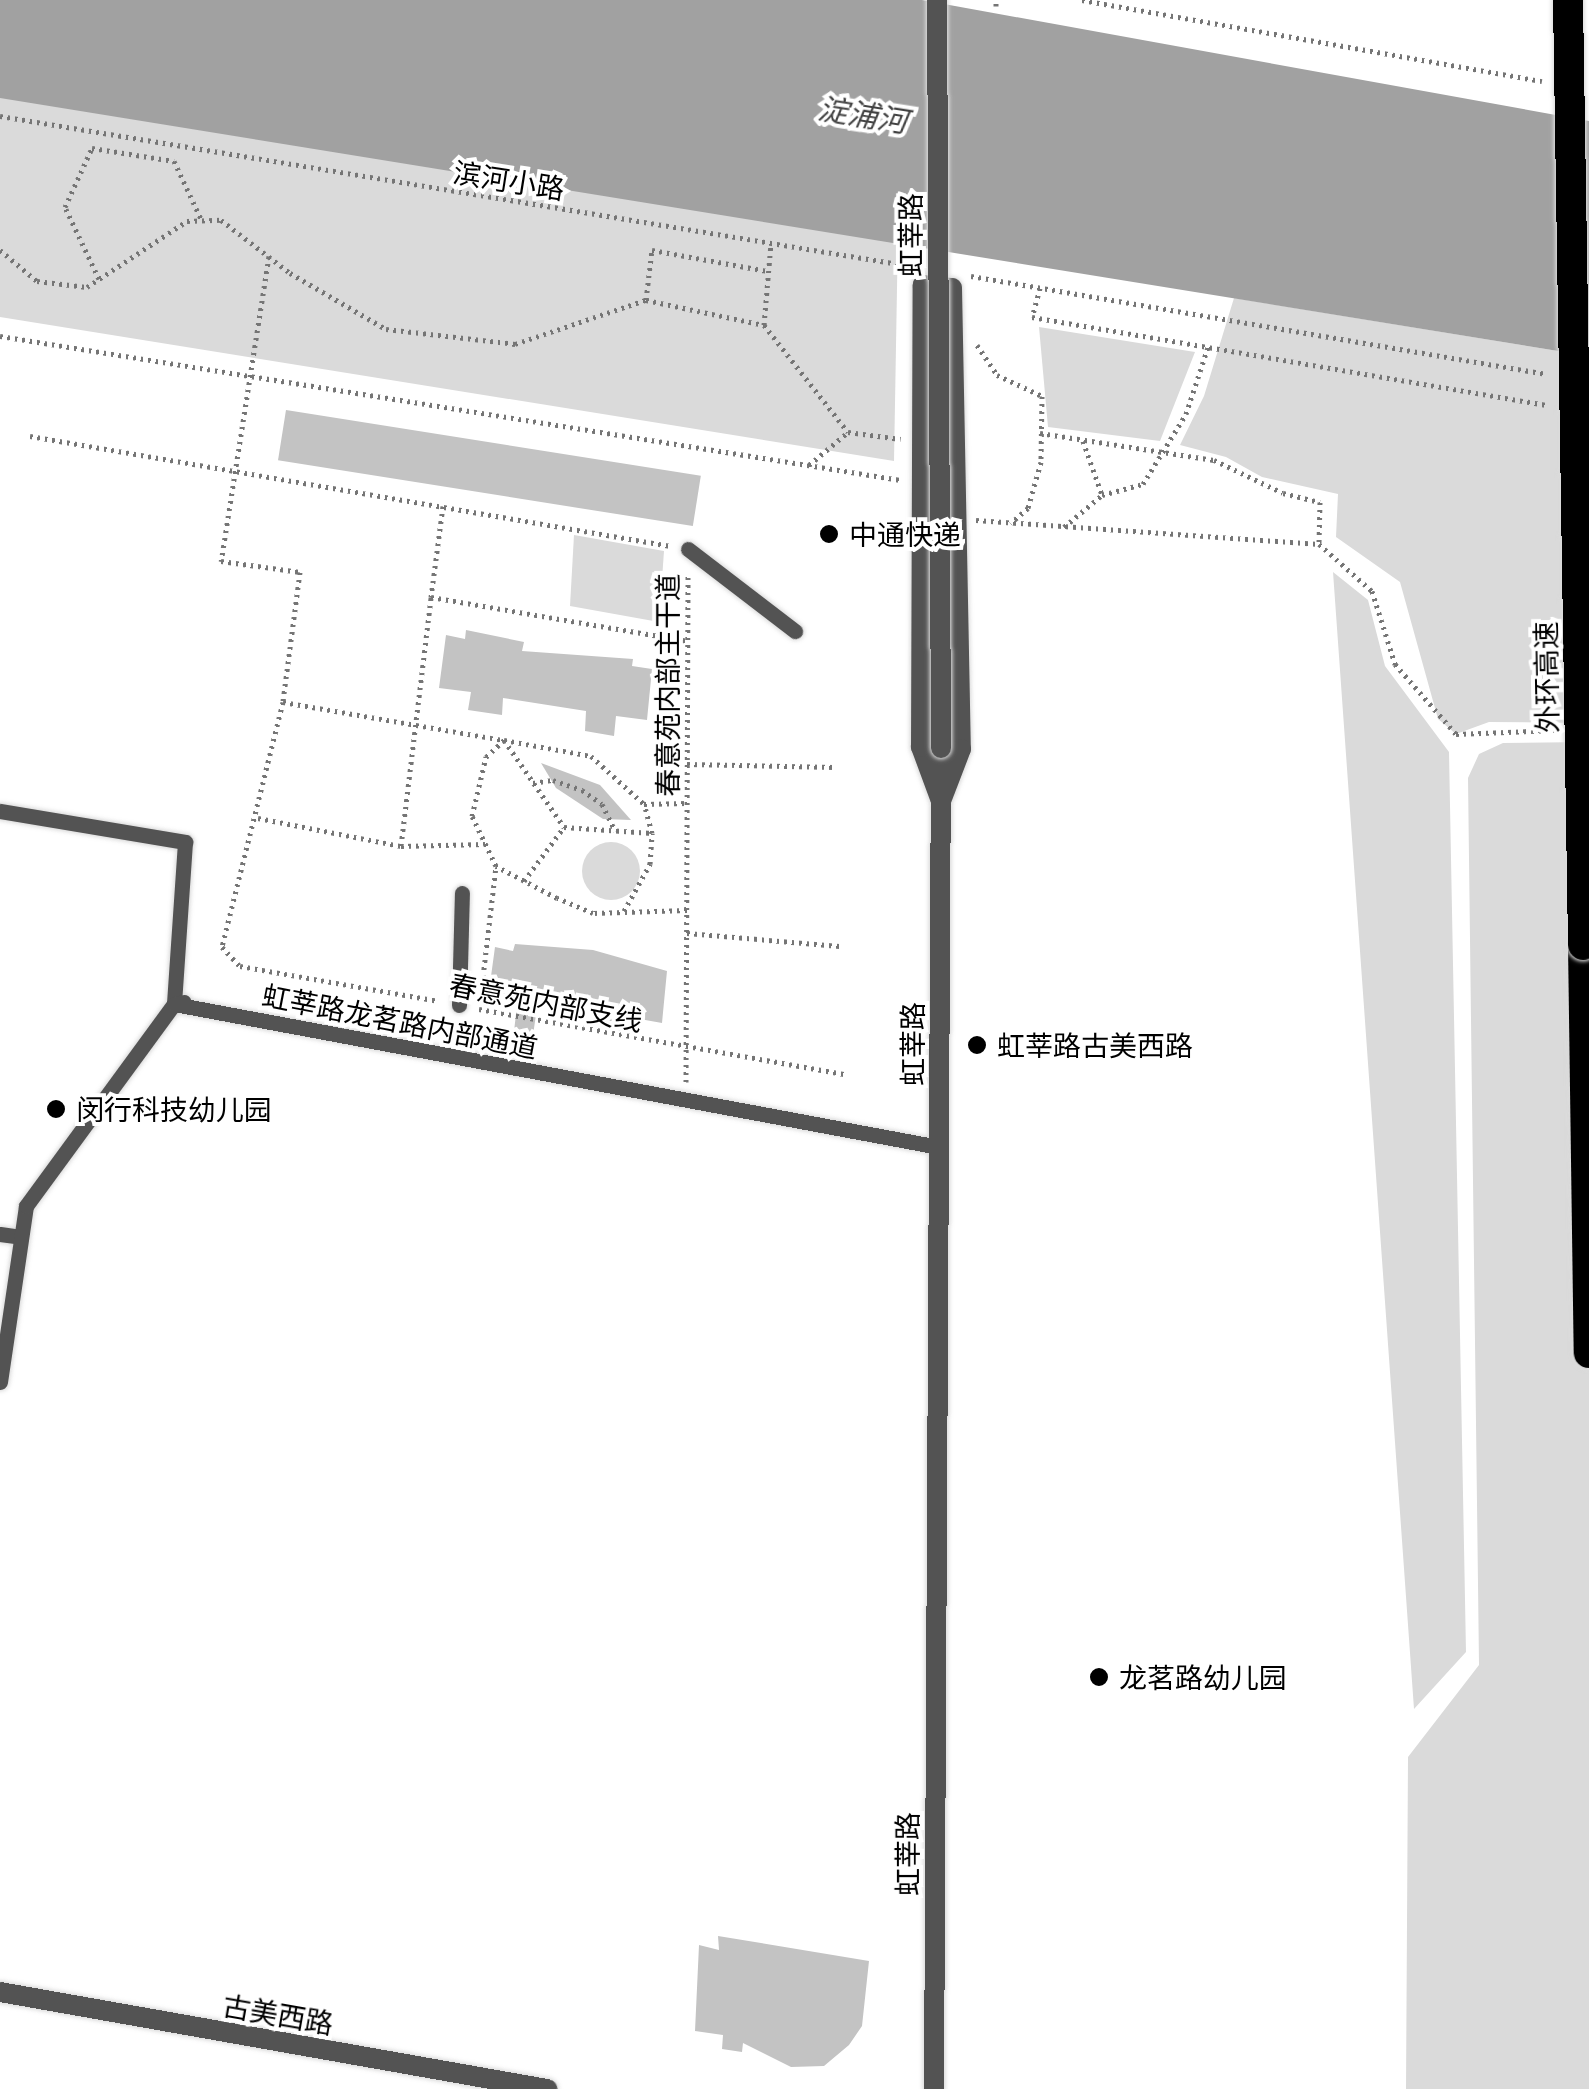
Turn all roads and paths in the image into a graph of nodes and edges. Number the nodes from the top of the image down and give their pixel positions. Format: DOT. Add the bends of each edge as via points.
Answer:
graph roads {
  1 [pos="937,0"];
  2 [pos="1082,0"];
  3 [pos="1566,0"];
  4 [pos="1551,82"];
  5 [pos="0,116"];
  6 [pos="202,221"];
  7 [pos="771,243"];
  8 [pos="0,250"];
  9 [pos="269,256"];
  10 [pos="919,268"];
  11 [pos="768,271"];
  12 [pos="956,274"];
  13 [pos="100,279"];
  14 [pos="1040,288"];
  15 [pos="646,300"];
  16 [pos="764,324"];
  17 [pos="0,336"];
  18 [pos="1208,347"];
  19 [pos="985,350"];
  20 [pos="1550,374"];
  21 [pos="250,376"];
  22 [pos="1551,406"];
  23 [pos="848,432"];
  24 [pos="1040,433"];
  25 [pos="30,436"];
  26 [pos="1083,440"];
  27 [pos="919,442"];
  28 [pos="1166,453"];
  29 [pos="809,465"];
  30 [pos="237,469"];
  31 [pos="919,483"];
  32 [pos="1102,495"];
  33 [pos="443,505"];
  34 [pos="958,518"];
  35 [pos="1011,523"];
  36 [pos="1064,526"];
  37 [pos="1319,544"];
  38 [pos="688,549"];
  39 [pos="431,597"];
  40 [pos="795,631"];
  41 [pos="688,641"];
  42 [pos="284,702"];
  43 [pos="416,726"];
  44 [pos="1573,731"];
  45 [pos="504,740"];
  46 [pos="687,764"];
  47 [pos="834,767"];
  48 [pos="534,784"];
  49 [pos="687,802"];
  50 [pos="940,802"];
  51 [pos="644,804"];
  52 [pos="0,811"];
  53 [pos="256,818"];
  54 [pos="564,828"];
  55 [pos="615,831"];
  56 [pos="652,833"];
  57 [pos="485,844"];
  58 [pos="401,846"];
  59 [pos="496,866"];
  60 [pos="524,882"];
  61 [pos="462,893"];
  62 [pos="687,910"];
  63 [pos="624,911"];
  64 [pos="687,933"];
  65 [pos="839,946"];
  66 [pos="192,999"];
  67 [pos="174,1004"];
  68 [pos="459,1005"];
  69 [pos="479,1009"];
  70 [pos="686,1049"];
  71 [pos="845,1074"];
  72 [pos="686,1100"];
  73 [pos="938,1147"];
  74 [pos="0,1234"];
  75 [pos="21,1237"];
  76 [pos="1589,1353"];
  77 [pos="0,1382"];
  78 [pos="0,1992"];
  79 [pos="546,2089"];
  80 [pos="934,2089"];
  1 -- 50 [label="street, 虹莘路, bridge"];
  2 -- 4 [label="path"];
  3 -- 76 [label="highway, 外环高速, bridge"];
  5 -- 7 [label="path, 滨河小路"];
  6 -- 9 [label="path" via="221,220"];
  6 -- 13 [label="path" via="188,221"];
  6 -- 13 [label="path" via="174,162 92,148 64,207"];
  7 -- 10 [label="path, 滨河小路"];
  7 -- 11 [label="path"];
  8 -- 13 [label="path" via="37,281 87,287"];
  9 -- 15 [label="path" via="386,329 516,344"];
  9 -- 21 [label="path"];
  11 -- 15 [label="path" via="652,250"];
  11 -- 16 [label="path"];
  12 -- 14 [label="path"];
  14 -- 18 [label="path" via="1032,317"];
  14 -- 20 [label="path"];
  15 -- 16 [label="path"];
  16 -- 23 [label="path"];
  17 -- 21 [label="path"];
  18 -- 22 [label="path"];
  18 -- 28 [label="path"];
  19 -- 24 [label="path" via="997,375 1042,396"];
  21 -- 29 [label="path"];
  21 -- 30 [label="path"];
  23 -- 27 [label="path"];
  23 -- 29 [label="path"];
  24 -- 26 [label="path"];
  24 -- 35 [label="path" via="1028,508"];
  25 -- 30 [label="path, 春意苑内部主干道"];
  26 -- 28 [label="path"];
  26 -- 32 [label="path"];
  27 -- 31 [label="street"];
  27 -- 34 [label="street" via="922,285 952,288"];
  28 -- 32 [label="path" via="1144,484"];
  28 -- 37 [label="path" via="1214,460 1283,493 1320,502"];
  29 -- 31 [label="path"];
  30 -- 33 [label="path, 春意苑内部主干道"];
  30 -- 42 [label="path" via="222,561 300,572"];
  31 -- 50 [label="street" via="921,747"];
  32 -- 36 [label="path"];
  33 -- 38 [label="path, 春意苑内部主干道"];
  33 -- 39 [label="path"];
  34 -- 35 [label="path"];
  34 -- 50 [label="street" via="961,750"];
  35 -- 36 [label="path"];
  36 -- 37 [label="path"];
  37 -- 44 [label="path" via="1372,592 1395,664 1456,734"];
  38 -- 40 [label="lane"];
  38 -- 41 [label="path, 春意苑内部主干道"];
  39 -- 41 [label="path"];
  39 -- 43 [label="path"];
  41 -- 46 [label="path, 春意苑内部主干道"];
  42 -- 43 [label="path"];
  42 -- 53 [label="path"];
  43 -- 45 [label="path"];
  43 -- 58 [label="path"];
  45 -- 48 [label="path"];
  45 -- 51 [label="path" via="591,756"];
  45 -- 57 [label="path" via="486,756 476,785 472,816"];
  46 -- 47 [label="path"];
  46 -- 49 [label="path, 春意苑内部主干道"];
  48 -- 54 [label="path"];
  48 -- 55 [label="path" via="553,780 582,790 602,804"];
  49 -- 51 [label="path"];
  49 -- 62 [label="path, 春意苑内部主干道"];
  50 -- 73 [label="street, 虹莘路"];
  51 -- 56 [label="path"];
  52 -- 67 [label="lane" via="185,842"];
  53 -- 58 [label="path"];
  53 -- 68 [label="path, 春意苑内部支线" via="222,947 240,966"];
  54 -- 55 [label="path"];
  54 -- 60 [label="path"];
  55 -- 56 [label="path"];
  56 -- 63 [label="path" via="650,864"];
  57 -- 58 [label="path"];
  57 -- 59 [label="path"];
  59 -- 60 [label="path"];
  59 -- 69 [label="path"];
  60 -- 63 [label="path" via="593,913"];
  61 -- 68 [label="lane"];
  62 -- 63 [label="path"];
  62 -- 64 [label="path, 春意苑内部主干道"];
  64 -- 65 [label="path"];
  64 -- 70 [label="path, 春意苑内部主干道"];
  66 -- 67 [label="lane"];
  67 -- 72 [label="lane, 虹莘路龙茗路内部通道"];
  67 -- 75 [label="lane" via="26,1206"];
  68 -- 69 [label="path, 春意苑内部支线"];
  69 -- 70 [label="path, 春意苑内部支线"];
  70 -- 71 [label="path, 春意苑内部支线"];
  70 -- 72 [label="path, 春意苑内部主干道"];
  72 -- 73 [label="lane, 虹莘路龙茗路内部通道"];
  73 -- 80 [label="street, 虹莘路"];
  74 -- 75 [label="lane"];
  75 -- 77 [label="lane"];
  78 -- 79 [label="street, 古美西路"];
}
